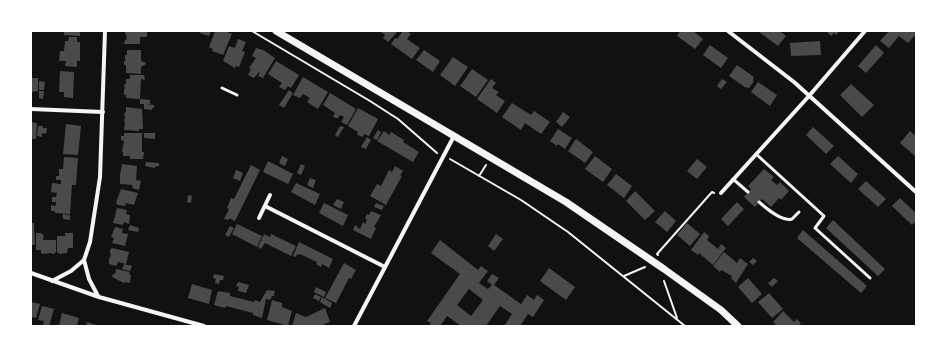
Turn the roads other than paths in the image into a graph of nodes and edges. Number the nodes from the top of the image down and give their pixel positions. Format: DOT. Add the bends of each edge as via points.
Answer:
graph roads {
  1 [pos="105,31"];
  2 [pos="276,31"];
  3 [pos="728,31"];
  4 [pos="865,31"];
  5 [pos="222,88"];
  6 [pos="237,95"];
  7 [pos="809,96"];
  8 [pos="31,109"];
  9 [pos="103,112"];
  10 [pos="454,136"];
  11 [pos="756,154"];
  12 [pos="733,179"];
  13 [pos="748,192"];
  14 [pos="916,192"];
  15 [pos="721,193"];
  16 [pos="270,195"];
  17 [pos="759,202"];
  18 [pos="265,206"];
  19 [pos="799,212"];
  20 [pos="259,218"];
  21 [pos="84,260"];
  22 [pos="385,268"];
  23 [pos="31,273"];
  24 [pos="870,278"];
  25 [pos="52,281"];
  26 [pos="99,297"];
  27 [pos="204,326"];
  28 [pos="354,326"];
  29 [pos="738,326"];
  1 -- 9 [label="street"];
  2 -- 10 [label="street"];
  3 -- 7 [label="street"];
  4 -- 7 [label="street"];
  5 -- 6 [label="lane"];
  7 -- 11 [label="street"];
  7 -- 14 [label="street"];
  8 -- 9 [label="street"];
  9 -- 21 [label="street" via="100,177 90,242"];
  10 -- 22 [label="street"];
  10 -- 29 [label="street" via="566,202 722,310"];
  11 -- 12 [label="street"];
  11 -- 24 [label="lane" via="824,216 815,228"];
  12 -- 13 [label="lane"];
  12 -- 15 [label="street"];
  16 -- 18 [label="street"];
  17 -- 19 [label="lane" via="786,219 792,219"];
  18 -- 20 [label="street"];
  18 -- 22 [label="street"];
  21 -- 25 [label="street" via="71,271"];
  21 -- 26 [label="street" via="89,279"];
  22 -- 28 [label="street"];
  23 -- 25 [label="street"];
  25 -- 26 [label="street"];
  26 -- 27 [label="street"];
}
